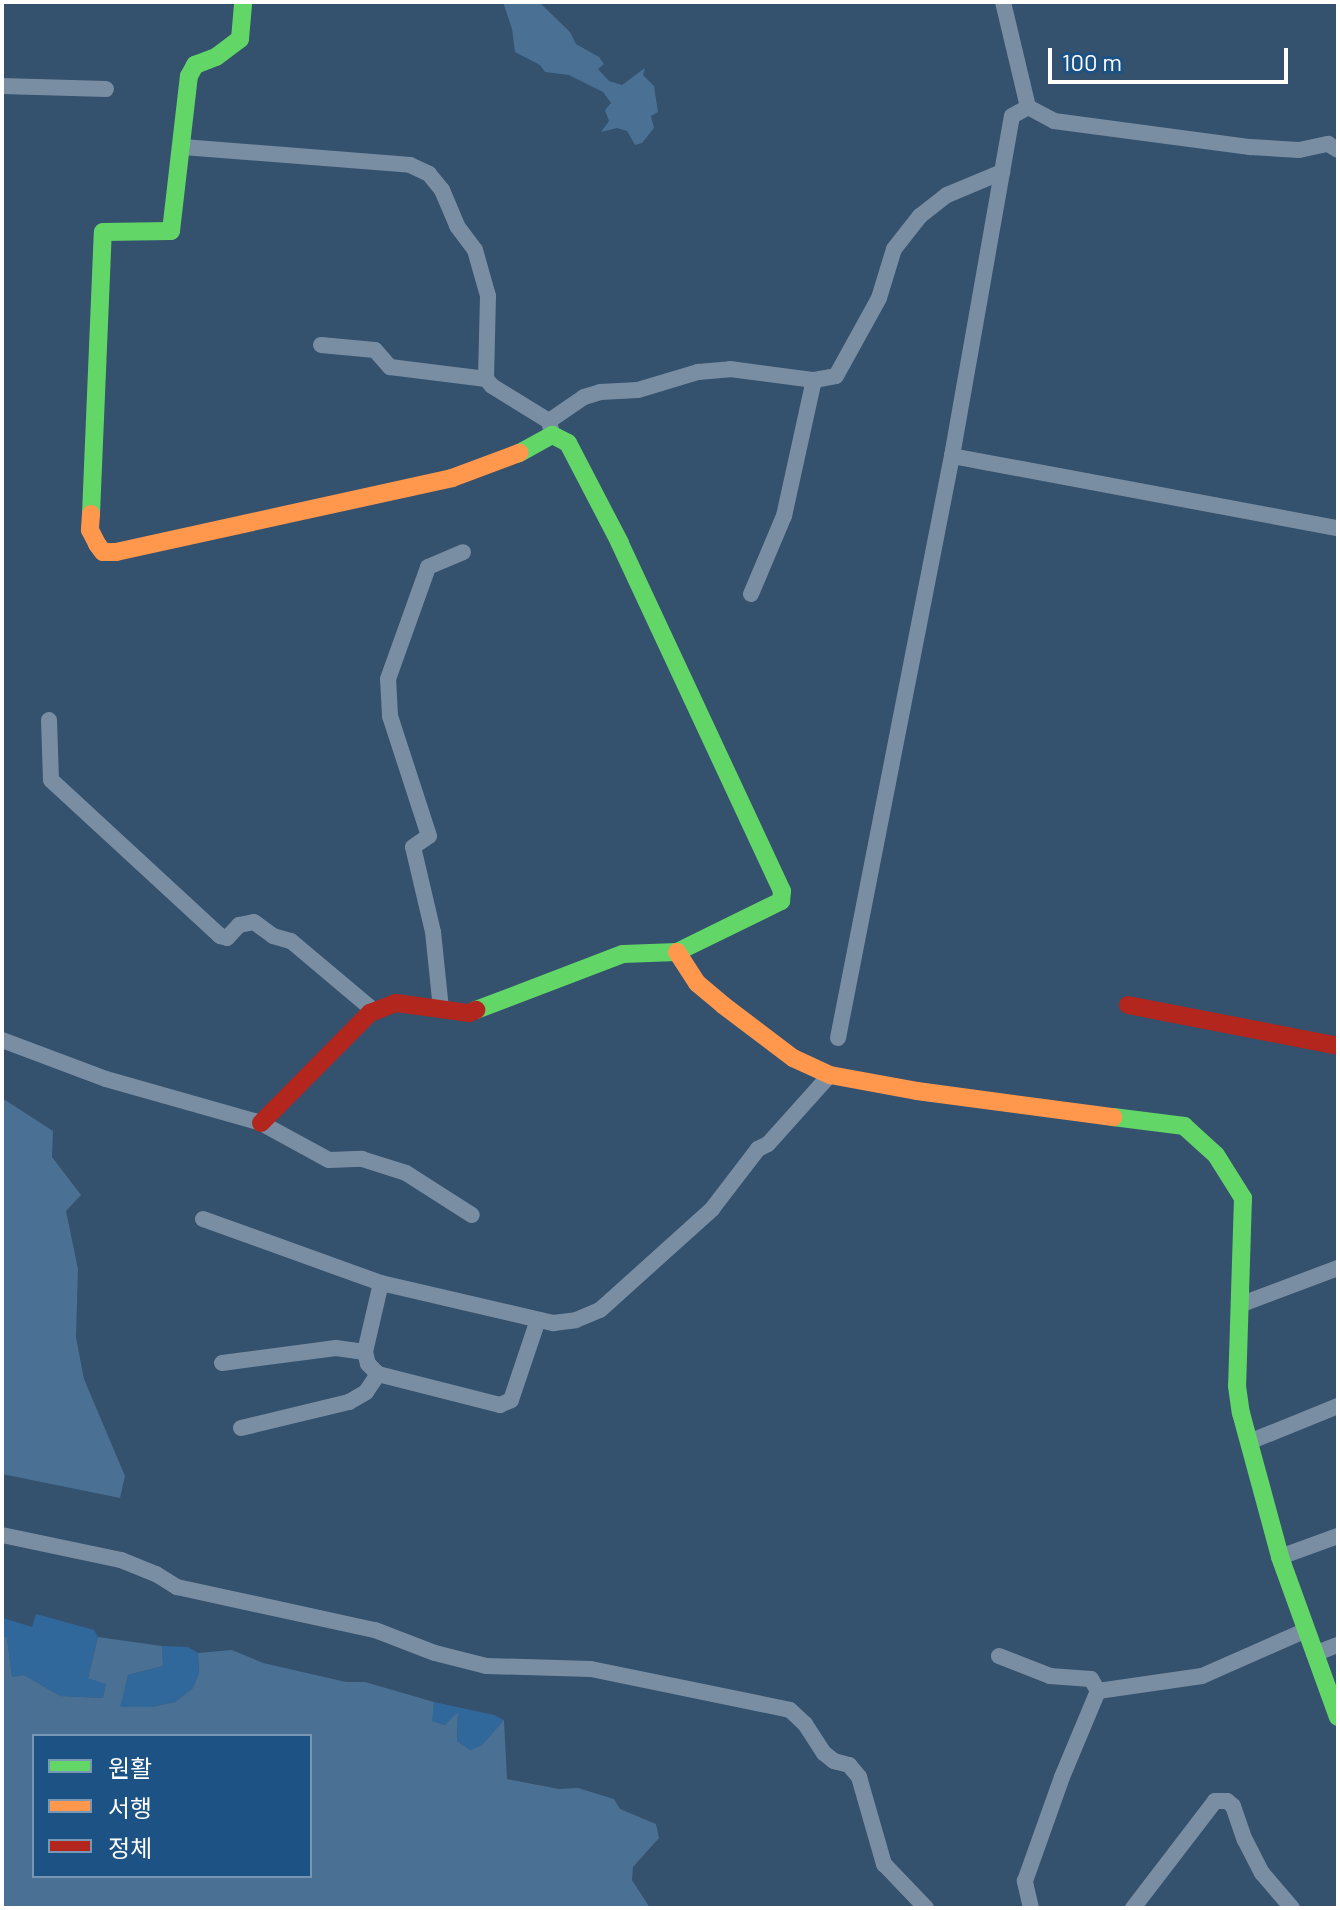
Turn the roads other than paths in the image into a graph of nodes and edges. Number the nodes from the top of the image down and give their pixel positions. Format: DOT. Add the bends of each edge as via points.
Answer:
graph roads {
  1 [pos="243,2"];
  2 [pos="1003,2"];
  3 [pos="2,86"];
  4 [pos="106,89"];
  5 [pos="1028,107"];
  6 [pos="183,147"];
  7 [pos="1338,150"];
  8 [pos="1002,172"];
  9 [pos="321,345"];
  10 [pos="486,379"];
  11 [pos="814,380"];
  12 [pos="550,428"];
  13 [pos="952,456"];
  14 [pos="1338,528"];
  15 [pos="463,552"];
  16 [pos="751,594"];
  17 [pos="49,720"];
  18 [pos="677,952"];
  19 [pos="1128,1005"];
  20 [pos="441,1009"];
  21 [pos="374,1011"];
  22 [pos="838,1038"];
  23 [pos="2,1040"];
  24 [pos="1338,1046"];
  25 [pos="830,1075"];
  26 [pos="261,1123"];
  27 [pos="472,1215"];
  28 [pos="203,1219"];
  29 [pos="1338,1268"];
  30 [pos="381,1283"];
  31 [pos="1242,1304"];
  32 [pos="538,1320"];
  33 [pos="365,1352"];
  34 [pos="222,1363"];
  35 [pos="378,1374"];
  36 [pos="1338,1406"];
  37 [pos="241,1428"];
  38 [pos="1249,1442"];
  39 [pos="2,1535"];
  40 [pos="1338,1536"];
  41 [pos="1280,1557"];
  42 [pos="1304,1631"];
  43 [pos="1338,1645"];
  44 [pos="1314,1654"];
  45 [pos="999,1656"];
  46 [pos="1098,1691"];
  47 [pos="1338,1717"];
  48 [pos="926,1908"];
  49 [pos="1031,1908"];
  50 [pos="1133,1908"];
  51 [pos="1292,1908"];
  1 -- 6 [label="street" via="240,39 195,65 189,76"];
  2 -- 5 [label="street"];
  3 -- 4 [label="street"];
  5 -- 7 [label="street" via="1068,123 1250,147 1299,150 1328,144"];
  5 -- 8 [label="street" via="1012,116"];
  6 -- 10 [label="street" via="410,165 429,174 475,250 488,296"];
  6 -- 12 [label="street" via="171,231 103,232 90,530 103,552 452,478 506,460"];
  8 -- 11 [label="street" via="947,195 920,216 894,249 879,298 836,376"];
  8 -- 13 [label="street"];
  9 -- 10 [label="street" via="375,350 390,367"];
  10 -- 12 [label="street"];
  11 -- 12 [label="street" via="730,369 698,372 638,390 584,397"];
  11 -- 16 [label="street" via="784,516"];
  12 -- 18 [label="street" via="568,443 620,543 782,891 781,901"];
  13 -- 14 [label="street"];
  13 -- 22 [label="street"];
  15 -- 20 [label="street" via="428,567 388,679 390,716 429,836 413,847 433,932"];
  17 -- 21 [label="street" via="51,780 220,936 227,938 239,925 254,922 291,941"];
  18 -- 20 [label="street" via="623,954 469,1013"];
  18 -- 25 [label="street" via="697,983 723,1005 793,1058"];
  19 -- 24 [label="street"];
  20 -- 21 [label="street" via="396,1003"];
  21 -- 26 [label="street"];
  23 -- 26 [label="street" via="106,1079"];
  25 -- 31 [label="street" via="1184,1126 1216,1155 1243,1198"];
  25 -- 32 [label="street" via="758,1149 712,1209 600,1310 576,1320"];
  26 -- 27 [label="street" via="329,1160 362,1159 406,1173"];
  28 -- 30 [label="street"];
  29 -- 31 [label="street"];
  30 -- 32 [label="street"];
  30 -- 33 [label="street"];
  31 -- 38 [label="street" via="1237,1386"];
  32 -- 35 [label="street" via="511,1400 500,1405"];
  33 -- 34 [label="street" via="336,1348"];
  33 -- 35 [label="street"];
  35 -- 37 [label="street" via="366,1392 349,1402"];
  36 -- 38 [label="street"];
  38 -- 41 [label="street"];
  39 -- 48 [label="street" via="121,1560 177,1587 375,1630 486,1666 591,1669 790,1710 824,1753 849,1765 859,1777 884,1864"];
  40 -- 41 [label="street"];
  41 -- 42 [label="street"];
  42 -- 44 [label="street"];
  42 -- 46 [label="street" via="1202,1676"];
  43 -- 44 [label="street"];
  44 -- 47 [label="street"];
  45 -- 46 [label="street" via="1050,1676 1091,1679"];
  46 -- 49 [label="street" via="1025,1881"];
  50 -- 51 [label="street" via="1215,1801 1227,1801 1262,1873"];
}
